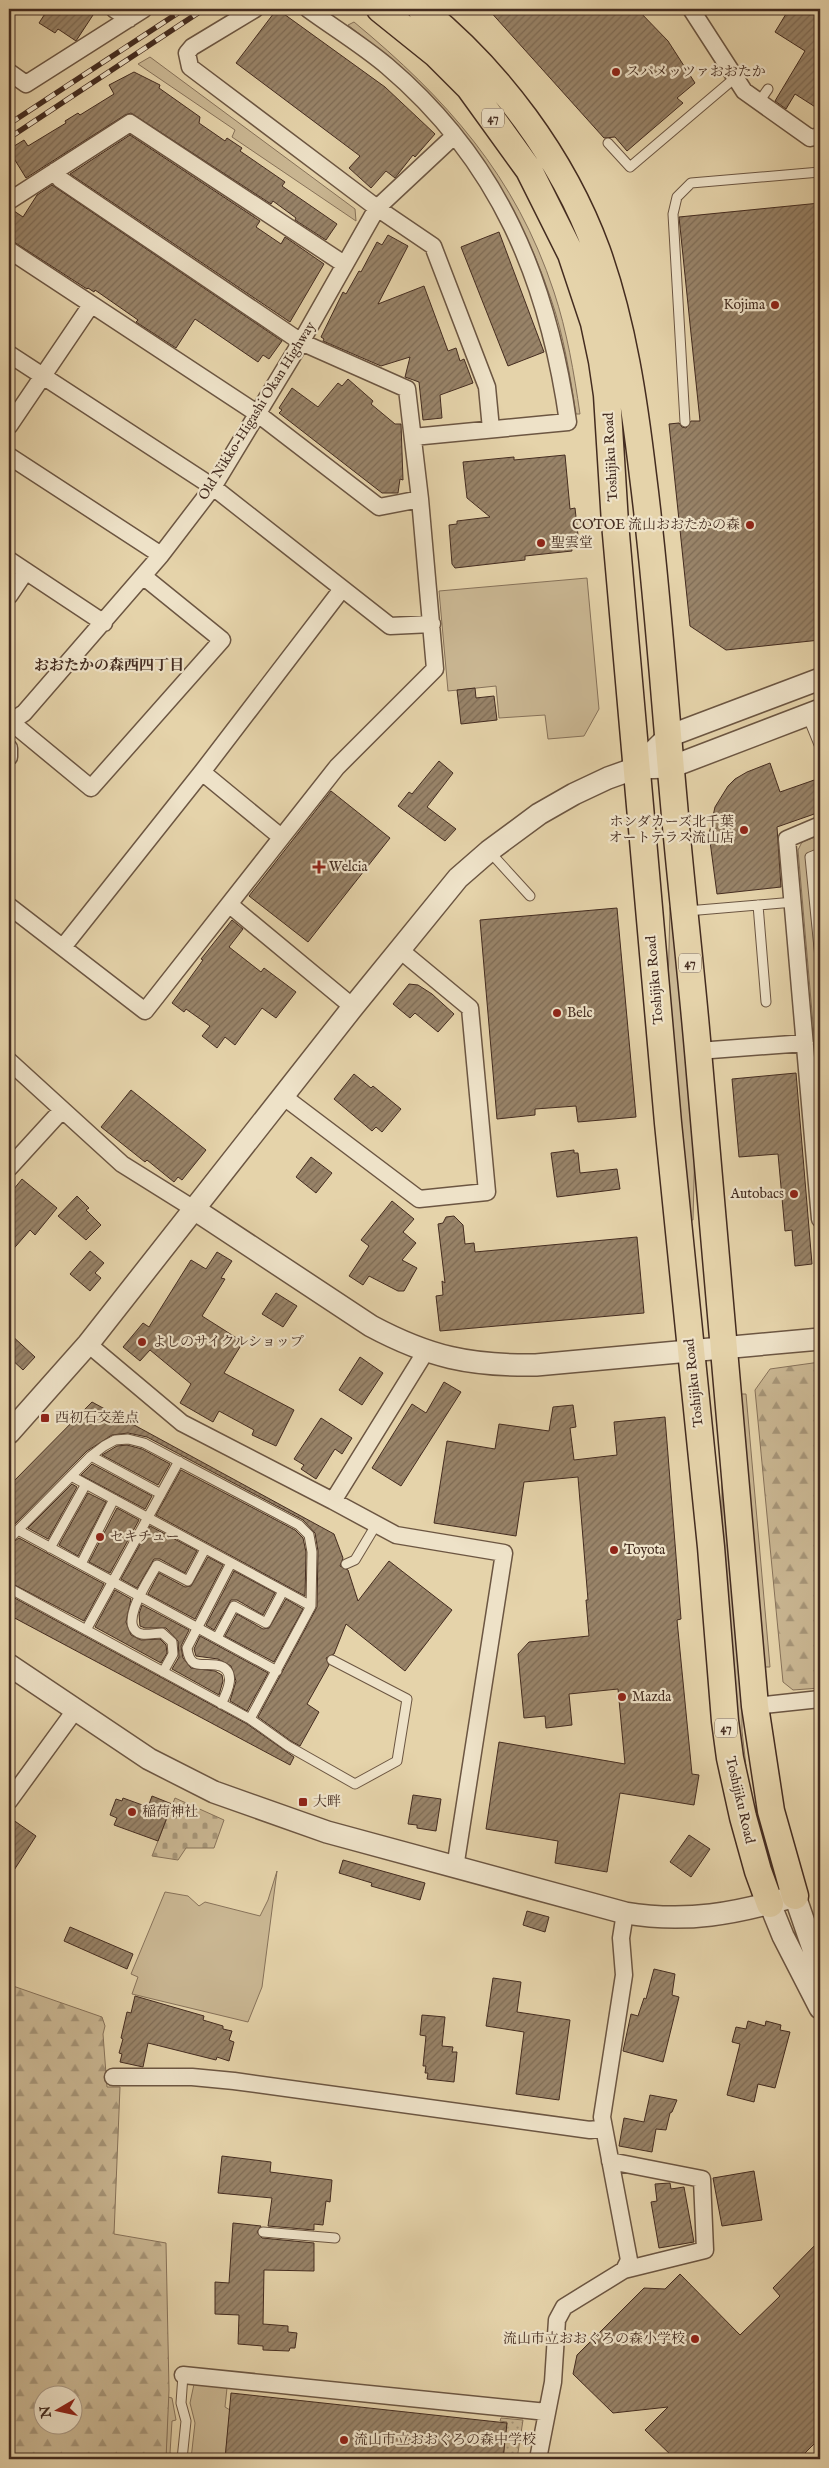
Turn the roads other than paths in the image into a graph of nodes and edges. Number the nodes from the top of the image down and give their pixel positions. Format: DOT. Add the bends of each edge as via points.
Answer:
graph roads {
  1 [pos="114,9"];
  2 [pos="144,9"];
  3 [pos="255,9"];
  4 [pos="308,9"];
  5 [pos="380,9"];
  6 [pos="422,9"];
  7 [pos="692,9"];
  8 [pos="129,18"];
  9 [pos="9,72"];
  10 [pos="736,77"];
  11 [pos="454,136"];
  12 [pos="820,136"];
  13 [pos="608,143"];
  14 [pos="55,171"];
  15 [pos="820,172"];
  16 [pos="9,201"];
  17 [pos="377,208"];
  18 [pos="9,250"];
  19 [pos="344,264"];
  20 [pos="90,305"];
  21 [pos="301,342"];
  22 [pos="9,354"];
  23 [pos="41,376"];
  24 [pos="258,414"];
  25 [pos="685,422"];
  26 [pos="9,426"];
  27 [pos="491,429"];
  28 [pos="413,437"];
  29 [pos="9,456"];
  30 [pos="213,487"];
  31 [pos="420,499"];
  32 [pos="161,555"];
  33 [pos="9,560"];
  34 [pos="26,571"];
  35 [pos="143,576"];
  36 [pos="342,589"];
  37 [pos="9,596"];
  38 [pos="104,623"];
  39 [pos="432,624"];
  40 [pos="820,679"];
  41 [pos="814,713"];
  42 [pos="10,722"];
  43 [pos="669,736"];
  44 [pos="820,746"];
  45 [pos="9,748"];
  46 [pos="9,757"];
  47 [pos="671,767"];
  48 [pos="636,768"];
  49 [pos="202,772"];
  50 [pos="820,825"];
  51 [pos="282,837"];
  52 [pos="489,851"];
  53 [pos="820,854"];
  54 [pos="530,896"];
  55 [pos="794,902"];
  56 [pos="230,905"];
  57 [pos="758,905"];
  58 [pos="9,906"];
  59 [pos="684,911"];
  60 [pos="64,948"];
  61 [pos="400,950"];
  62 [pos="820,958"];
  63 [pos="766,1002"];
  64 [pos="353,1007"];
  65 [pos="805,1043"];
  66 [pos="698,1051"];
  67 [pos="9,1061"];
  68 [pos="284,1096"];
  69 [pos="62,1110"];
  70 [pos="9,1168"];
  71 [pos="194,1209"];
  72 [pos="820,1220"];
  73 [pos="820,1339"];
  74 [pos="88,1344"];
  75 [pos="723,1348"];
  76 [pos="691,1350"];
  77 [pos="426,1351"];
  78 [pos="9,1433"];
  79 [pos="91,1456"];
  80 [pos="178,1461"];
  81 [pos="71,1476"];
  82 [pos="86,1484"];
  83 [pos="161,1494"];
  84 [pos="114,1499"];
  85 [pos="333,1501"];
  86 [pos="148,1518"];
  87 [pos="376,1525"];
  88 [pos="18,1530"];
  89 [pos="9,1539"];
  90 [pos="50,1548"];
  91 [pos="205,1549"];
  92 [pos="231,1563"];
  93 [pos="80,1564"];
  94 [pos="346,1564"];
  95 [pos="113,1581"];
  96 [pos="9,1588"];
  97 [pos="283,1591"];
  98 [pos="140,1596"];
  99 [pos="311,1606"];
  100 [pos="197,1627"];
  101 [pos="86,1630"];
  102 [pos="217,1638"];
  103 [pos="332,1660"];
  104 [pos="9,1665"];
  105 [pos="277,1671"];
  106 [pos="163,1672"];
  107 [pos="820,1699"];
  108 [pos="221,1704"];
  109 [pos="754,1706"];
  110 [pos="76,1710"];
  111 [pos="250,1719"];
  112 [pos="9,1801"];
  113 [pos="455,1868"];
  114 [pos="795,1896"];
  115 [pos="770,1904"];
  116 [pos="625,1913"];
  117 [pos="820,1969"];
  118 [pos="820,2008"];
  119 [pos="113,2077"];
  120 [pos="604,2128"];
  121 [pos="610,2161"];
  122 [pos="263,2232"];
  123 [pos="335,2238"];
  124 [pos="624,2270"];
  125 [pos="183,2375"];
  126 [pos="547,2412"];
  127 [pos="182,2459"];
  128 [pos="538,2459"];
  1 -- 8 [label="street"];
  2 -- 8 [label="street"];
  3 -- 17 [label="street" via="192,47 186,53 190,67"];
  4 -- 11 [label="street" via="387,66"];
  5 -- 48 [label="main road, Toshijiku Road / 47" via="436,54 469,87 510,141 557,222 583,286 607,395"];
  6 -- 43 [label="main road, Toshijiku Road / 47" via="478,61 536,135 567,187 596,247 624,344 635,414"];
  7 -- 10 [label="street"];
  8 -- 9 [label="street" via="26,84"];
  10 -- 12 [label="street" via="744,91 764,96 810,138"];
  10 -- 13 [label="lane" via="630,167"];
  11 -- 17 [label="street, Old Nikko-Higashi Okan Highway"];
  11 -- 27 [label="street" via="506,213 532,271 554,341 568,422"];
  14 -- 16 [label="street"];
  14 -- 19 [label="street" via="130,123"];
  14 -- 21 [label="street" via="60,179"];
  15 -- 25 [label="lane" via="691,183 677,196 673,214"];
  17 -- 19 [label="street, Old Nikko-Higashi Okan Highway"];
  17 -- 27 [label="street" via="433,246 487,387"];
  18 -- 20 [label="street"];
  19 -- 21 [label="street, Old Nikko-Higashi Okan Highway"];
  20 -- 23 [label="street"];
  20 -- 24 [label="street"];
  21 -- 24 [label="street, Old Nikko-Higashi Okan Highway"];
  21 -- 28 [label="street" via="407,390"];
  22 -- 23 [label="street"];
  23 -- 26 [label="street"];
  23 -- 30 [label="street"];
  24 -- 30 [label="street, Old Nikko-Higashi Okan Highway"];
  24 -- 31 [label="street" via="379,506"];
  27 -- 28 [label="street"];
  28 -- 31 [label="street"];
  29 -- 32 [label="street"];
  30 -- 32 [label="street, Old Nikko-Higashi Okan Highway"];
  30 -- 36 [label="street"];
  31 -- 39 [label="street"];
  32 -- 35 [label="street, Old Nikko-Higashi Okan Highway"];
  33 -- 34 [label="street"];
  34 -- 37 [label="street"];
  34 -- 38 [label="street"];
  35 -- 38 [label="street, Old Nikko-Higashi Okan Highway"];
  35 -- 42 [label="street" via="222,640 91,788"];
  36 -- 39 [label="street" via="390,626"];
  36 -- 49 [label="street"];
  38 -- 42 [label="street, Old Nikko-Higashi Okan Highway" via="24,714"];
  39 -- 51 [label="street" via="435,669 338,767"];
  40 -- 43 [label="street"];
  41 -- 44 [label="lane"];
  41 -- 47 [label="street"];
  43 -- 47 [label="main road, Toshijiku Road / 47"];
  43 -- 48 [label="street"];
  45 -- 46 [label="street"];
  47 -- 48 [label="street"];
  47 -- 59 [label="main road, Toshijiku Road / 47"];
  48 -- 52 [label="street" via="567,798 539,814"];
  48 -- 76 [label="main road, Toshijiku Road / 47"];
  49 -- 51 [label="street"];
  49 -- 60 [label="street"];
  50 -- 55 [label="street" via="787,839"];
  51 -- 56 [label="street"];
  52 -- 54 [label="lane"];
  52 -- 61 [label="street" via="458,878"];
  53 -- 62 [label="lane" via="810,857"];
  55 -- 57 [label="lane"];
  55 -- 65 [label="street"];
  56 -- 60 [label="street" via="145,1012"];
  56 -- 64 [label="street"];
  57 -- 59 [label="lane"];
  57 -- 63 [label="lane"];
  58 -- 60 [label="street"];
  59 -- 66 [label="main road, Toshijiku Road / 47"];
  61 -- 64 [label="street"];
  61 -- 68 [label="street" via="470,1008 487,1192 419,1199"];
  64 -- 68 [label="street"];
  65 -- 66 [label="street"];
  65 -- 72 [label="street"];
  66 -- 75 [label="main road, Toshijiku Road / 47"];
  67 -- 69 [label="street"];
  68 -- 71 [label="street"];
  69 -- 70 [label="street"];
  69 -- 71 [label="street" via="122,1164"];
  71 -- 74 [label="street"];
  71 -- 77 [label="street" via="371,1326"];
  73 -- 75 [label="street"];
  74 -- 78 [label="street"];
  74 -- 85 [label="street" via="182,1423"];
  75 -- 76 [label="street"];
  75 -- 109 [label="main road, Toshijiku Road / 47"];
  76 -- 77 [label="street" via="509,1365 471,1362"];
  76 -- 115 [label="main road, Toshijiku Road / 47" via="730,1758 750,1845"];
  77 -- 85 [label="street"];
  79 -- 80 [label="lane" via="115,1440 128,1439 144,1442"];
  79 -- 81 [label="lane"];
  79 -- 83 [label="lane"];
  80 -- 83 [label="lane"];
  80 -- 99 [label="lane" via="299,1525 309,1535 312,1552"];
  81 -- 82 [label="lane"];
  81 -- 88 [label="lane"];
  82 -- 84 [label="lane"];
  82 -- 90 [label="lane"];
  83 -- 86 [label="lane"];
  84 -- 86 [label="lane"];
  84 -- 93 [label="lane"];
  85 -- 87 [label="street"];
  86 -- 91 [label="lane"];
  86 -- 95 [label="lane"];
  87 -- 94 [label="lane" via="355,1560"];
  87 -- 113 [label="street" via="396,1535 504,1553"];
  88 -- 89 [label="lane"];
  88 -- 90 [label="lane"];
  90 -- 93 [label="lane"];
  91 -- 92 [label="lane"];
  91 -- 98 [label="lane" via="188,1581 156,1566"];
  92 -- 97 [label="lane"];
  92 -- 100 [label="lane"];
  93 -- 95 [label="lane"];
  95 -- 98 [label="lane"];
  95 -- 101 [label="lane"];
  96 -- 101 [label="lane"];
  97 -- 99 [label="lane"];
  97 -- 102 [label="lane" via="266,1623 234,1606"];
  98 -- 100 [label="lane"];
  98 -- 106 [label="lane" via="131,1616 133,1626 144,1634 162,1633 172,1642 172,1654"];
  99 -- 105 [label="lane"];
  100 -- 102 [label="lane"];
  100 -- 108 [label="lane" via="187,1648 188,1655 200,1666 223,1667 231,1684"];
  101 -- 106 [label="lane"];
  102 -- 105 [label="lane"];
  103 -- 111 [label="lane" via="407,1699 397,1761 355,1784 288,1746"];
  104 -- 110 [label="street"];
  105 -- 111 [label="lane"];
  106 -- 108 [label="lane"];
  107 -- 109 [label="street"];
  108 -- 111 [label="lane"];
  109 -- 114 [label="main road, Toshijiku Road / 47" via="771,1811"];
  110 -- 112 [label="street"];
  110 -- 113 [label="street" via="149,1759 214,1792 327,1832"];
  113 -- 116 [label="street"];
  114 -- 115 [label="street"];
  114 -- 117 [label="street"];
  115 -- 116 [label="street" via="681,1919"];
  115 -- 118 [label="street, Toshijiku Road"];
  116 -- 120 [label="street" via="621,1938 624,1975 602,2116"];
  119 -- 120 [label="street" via="192,2077 234,2081 590,2130"];
  120 -- 121 [label="street"];
  121 -- 124 [label="street" via="629,2260"];
  121 -- 124 [label="street" via="702,2179 705,2250"];
  122 -- 123 [label="lane"];
  124 -- 126 [label="street" via="564,2307 557,2320 553,2382"];
  125 -- 126 [label="street"];
  125 -- 127 [label="lane" via="181,2403 186,2421"];
  126 -- 128 [label="street"];
}
